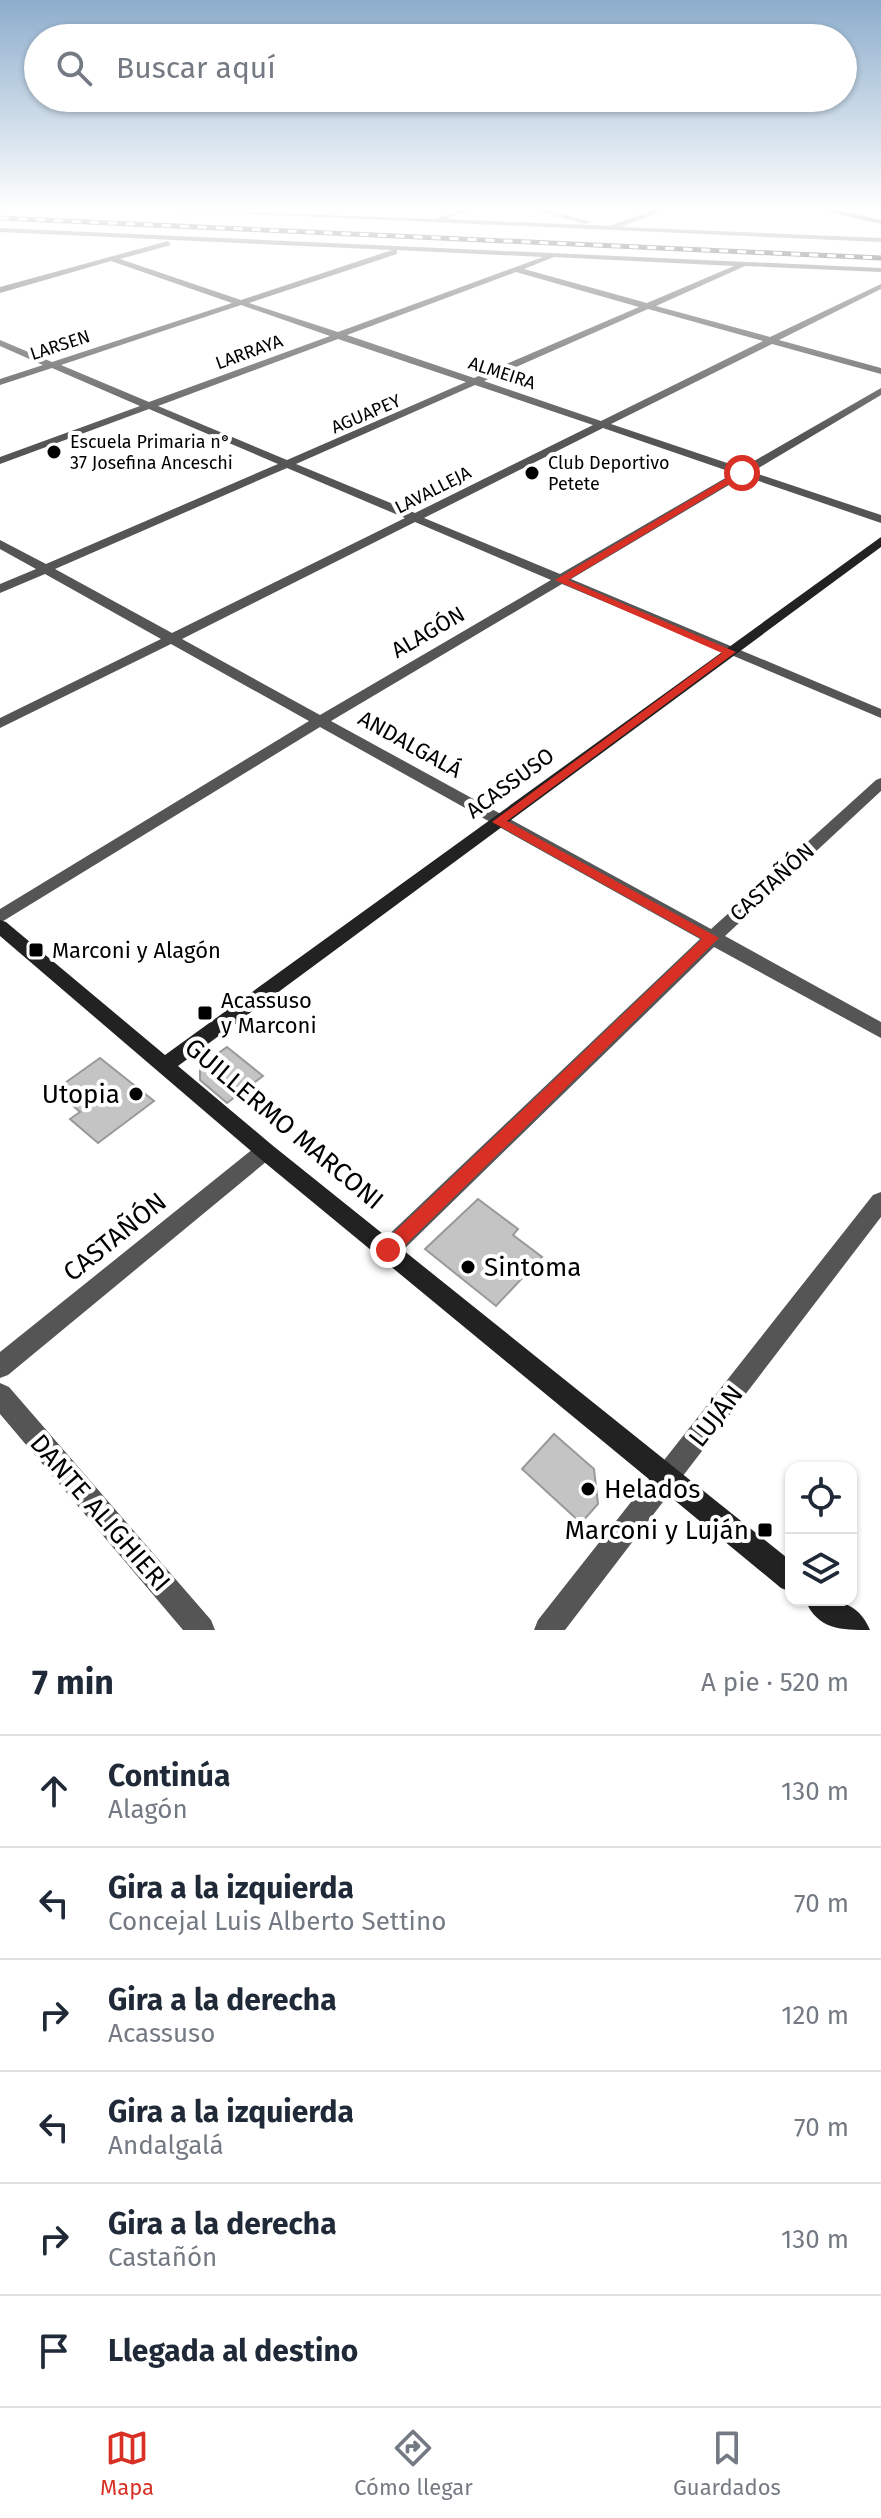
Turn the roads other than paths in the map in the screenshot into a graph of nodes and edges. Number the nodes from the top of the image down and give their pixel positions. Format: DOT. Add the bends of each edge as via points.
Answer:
graph roads {
  1 [pos="25,283"];
  2 [pos="181,283"];
  3 [pos="298,283"];
  4 [pos="481,283"];
  5 [pos="564,283"];
  6 [pos="701,283"];
  7 [pos="0,290"];
  8 [pos="877,291"];
  9 [pos="238,303"];
  10 [pos="649,307"];
  11 [pos="337,336"];
  12 [pos="770,340"];
  13 [pos="0,343"];
  14 [pos="50,365"];
  15 [pos="881,371"];
  16 [pos="0,382"];
  17 [pos="479,382"];
  18 [pos="881,391"];
  19 [pos="150,406"];
  20 [pos="602,424"];
  21 [pos="0,461"];
  22 [pos="289,465"];
  23 [pos="742,473"];
  24 [pos="418,518"];
  25 [pos="881,519"];
  26 [pos="881,541"];
  27 [pos="0,544"];
  28 [pos="45,570"];
  29 [pos="561,580"];
  30 [pos="0,589"];
  31 [pos="173,639"];
  32 [pos="730,652"];
  33 [pos="881,714"];
  34 [pos="320,721"];
  35 [pos="0,724"];
  36 [pos="881,783"];
  37 [pos="498,822"];
  38 [pos="0,917"];
  39 [pos="0,926"];
  40 [pos="712,938"];
  41 [pos="881,1031"];
  42 [pos="167,1064"];
  43 [pos="265,1151"];
  44 [pos="881,1201"];
  45 [pos="388,1250"];
  46 [pos="0,1367"];
  47 [pos="0,1395"];
  48 [pos="667,1479"];
  49 [pos="785,1573"];
  50 [pos="826,1606"];
  51 [pos="201,1630"];
  52 [pos="548,1630"];
  53 [pos="856,1630"];
  1 -- 7 [label="street"];
  2 -- 9 [label="street, ALMEIRA"];
  3 -- 9 [label="street, LARSEN"];
  4 -- 11 [label="street, LARRAYA"];
  5 -- 10 [label="street"];
  6 -- 10 [label="street, AGUAPEY"];
  8 -- 12 [label="street, LAVALLEJA"];
  9 -- 11 [label="street, ALMEIRA"];
  9 -- 14 [label="street, LARSEN"];
  10 -- 12 [label="street"];
  10 -- 17 [label="street, AGUAPEY"];
  11 -- 17 [label="street, ALMEIRA"];
  11 -- 19 [label="street, LARRAYA"];
  12 -- 15 [label="street"];
  12 -- 20 [label="street, LAVALLEJA"];
  13 -- 14 [label="street"];
  14 -- 16 [label="street, LARSEN"];
  14 -- 19 [label="street"];
  17 -- 20 [label="street, ALMEIRA"];
  17 -- 22 [label="street, AGUAPEY"];
  18 -- 23 [label="street, ALAGÓN"];
  19 -- 21 [label="street, LARRAYA"];
  19 -- 22 [label="street"];
  20 -- 23 [label="street, ALMEIRA"];
  20 -- 24 [label="street, LAVALLEJA"];
  22 -- 24 [label="street"];
  22 -- 28 [label="street, AGUAPEY"];
  23 -- 25 [label="street, ALMEIRA"];
  23 -- 29 [label="street, ALAGÓN"];
  24 -- 29 [label="street"];
  24 -- 31 [label="street, LAVALLEJA"];
  26 -- 32 [label="street, ACASSUSO"];
  27 -- 28 [label="street, ANDALGALÁ"];
  28 -- 30 [label="street, AGUAPEY"];
  28 -- 31 [label="street, ANDALGALÁ"];
  29 -- 32 [label="street"];
  29 -- 34 [label="street, ALAGÓN"];
  31 -- 34 [label="street, ANDALGALÁ"];
  31 -- 35 [label="street, LAVALLEJA"];
  32 -- 33 [label="street"];
  32 -- 37 [label="street, ACASSUSO"];
  34 -- 37 [label="street, ANDALGALÁ"];
  34 -- 38 [label="street, ALAGÓN"];
  36 -- 40 [label="street, CASTAÑÓN"];
  37 -- 40 [label="street, ANDALGALÁ"];
  37 -- 42 [label="street, ACASSUSO"];
  39 -- 42 [label="street, GUILLERMO MARCONI"];
  40 -- 41 [label="street, ANDALGALÁ"];
  40 -- 45 [label="street, CASTAÑÓN"];
  42 -- 43 [label="street, GUILLERMO MARCONI"];
  43 -- 45 [label="street, GUILLERMO MARCONI"];
  43 -- 46 [label="street, CASTAÑÓN"];
  44 -- 48 [label="street, LUJÁN"];
  45 -- 48 [label="street, GUILLERMO MARCONI"];
  47 -- 51 [label="street, DANTE ALIGHIERI"];
  48 -- 49 [label="street, GUILLERMO MARCONI"];
  48 -- 52 [label="street, LUJÁN"];
  50 -- 53 [label="street"];
}
